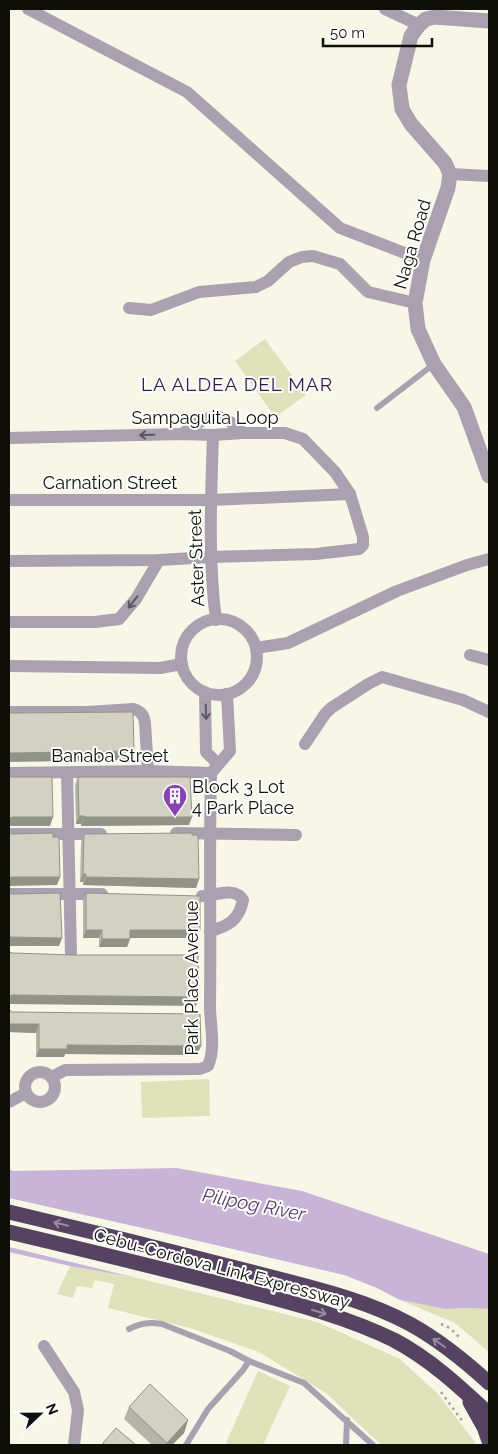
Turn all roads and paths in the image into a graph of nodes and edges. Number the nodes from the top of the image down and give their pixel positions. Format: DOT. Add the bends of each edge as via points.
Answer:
graph roads {
  1 [pos="28,9"];
  2 [pos="385,9"];
  3 [pos="440,13"];
  4 [pos="489,21"];
  5 [pos="419,25"];
  6 [pos="450,174"];
  7 [pos="489,176"];
  8 [pos="423,260"];
  9 [pos="415,303"];
  10 [pos="129,308"];
  11 [pos="434,364"];
  12 [pos="377,408"];
  13 [pos="243,433"];
  14 [pos="182,434"];
  15 [pos="213,435"];
  16 [pos="9,438"];
  17 [pos="489,476"];
  18 [pos="350,494"];
  19 [pos="9,500"];
  20 [pos="211,500"];
  21 [pos="211,557"];
  22 [pos="489,559"];
  23 [pos="159,560"];
  24 [pos="9,561"];
  25 [pos="216,620"];
  26 [pos="9,622"];
  27 [pos="256,648"];
  28 [pos="470,655"];
  29 [pos="489,660"];
  30 [pos="182,664"];
  31 [pos="9,666"];
  32 [pos="205,692"];
  33 [pos="227,694"];
  34 [pos="9,712"];
  35 [pos="489,712"];
  36 [pos="305,744"];
  37 [pos="214,769"];
  38 [pos="148,771"];
  39 [pos="9,773"];
  40 [pos="67,773"];
  41 [pos="162,833"];
  42 [pos="209,833"];
  43 [pos="9,834"];
  44 [pos="68,834"];
  45 [pos="115,834"];
  46 [pos="296,835"];
  47 [pos="70,893"];
  48 [pos="9,894"];
  49 [pos="119,894"];
  50 [pos="189,896"];
  51 [pos="209,896"];
  52 [pos="210,931"];
  53 [pos="71,955"];
  54 [pos="52,1077"];
  55 [pos="26,1092"];
  56 [pos="9,1102"];
  57 [pos="9,1212"];
  58 [pos="9,1232"];
  59 [pos="129,1329"];
  60 [pos="44,1346"];
  61 [pos="249,1361"];
  62 [pos="489,1383"];
  63 [pos="440,1390"];
  64 [pos="465,1392"];
  65 [pos="489,1414"];
  66 [pos="347,1420"];
  67 [pos="468,1430"];
  68 [pos="489,1441"];
  69 [pos="74,1445"];
  70 [pos="186,1445"];
  71 [pos="346,1445"];
  72 [pos="373,1445"];
  1 -- 8 [label="street" via="187,92 340,228"];
  2 -- 5 [label="street"];
  3 -- 4 [label="street"];
  3 -- 5 [label="street"];
  5 -- 6 [label="street" via="411,36 399,85 402,109 445,163"];
  6 -- 7 [label="street"];
  6 -- 8 [label="street, Naga Road"];
  8 -- 9 [label="street, Naga Road"];
  9 -- 10 [label="street" via="368,292 340,264 313,256 289,262 256,287 199,292 151,310"];
  9 -- 11 [label="street, Naga Road" via="418,329"];
  11 -- 12 [label="lane"];
  11 -- 17 [label="street, Naga Road" via="464,407"];
  13 -- 14 [label="street" via="226,419 214,417"];
  13 -- 15 [label="street, Sampaguita Loop"];
  13 -- 18 [label="street, Sampaguita Loop" via="285,433 303,438 335,472"];
  14 -- 15 [label="street, Sampaguita Loop"];
  14 -- 16 [label="street, Sampaguita Loop, one-way"];
  15 -- 20 [label="street, Aster Street"];
  18 -- 20 [label="street, Carnation Street"];
  18 -- 21 [label="street, Sampaguita Loop" via="363,537 363,545 359,549 316,554"];
  19 -- 20 [label="street, Carnation Street"];
  20 -- 21 [label="street, Aster Street"];
  21 -- 23 [label="street"];
  21 -- 25 [label="street, Aster Street"];
  22 -- 27 [label="street" via="397,591 288,643"];
  23 -- 24 [label="street"];
  23 -- 26 [label="street, one-way" via="136,599 119,619"];
  25 -- 27 [label="street" via="232,622 243,628"];
  25 -- 30 [label="street" via="208,620 191,631 182,648"];
  27 -- 33 [label="street" via="257,660 248,682"];
  28 -- 29 [label="street"];
  30 -- 31 [label="street" via="160,668"];
  30 -- 32 [label="street" via="188,679"];
  32 -- 33 [label="street"];
  32 -- 37 [label="street, one-way" via="206,752"];
  33 -- 37 [label="street, Park Place Avenue" via="230,751"];
  34 -- 38 [label="street" via="134,709 146,723"];
  35 -- 36 [label="street" via="463,700 382,677 331,708"];
  37 -- 38 [label="street, Banaba Street"];
  37 -- 42 [label="street, Park Place Avenue"];
  38 -- 40 [label="street, Banaba Street"];
  39 -- 40 [label="street, Banaba Street"];
  40 -- 44 [label="street"];
  41 -- 42 [label="street"];
  42 -- 46 [label="street"];
  42 -- 51 [label="street, Park Place Avenue"];
  43 -- 44 [label="street"];
  44 -- 45 [label="street"];
  44 -- 47 [label="street"];
  47 -- 48 [label="street"];
  47 -- 49 [label="street"];
  47 -- 53 [label="street"];
  50 -- 51 [label="street"];
  51 -- 52 [label="street, Park Place Avenue"];
  51 -- 52 [label="street" via="234,892 244,900 232,922"];
  52 -- 54 [label="street, Park Place Avenue" via="206,955 205,1014 213,1056 208,1066 200,1069 65,1070"];
  54 -- 55 [label="street" via="44,1072 31,1075 26,1083"];
  54 -- 55 [label="street" via="55,1089 48,1100 36,1101"];
  55 -- 56 [label="street"];
  62 -- 57 [label="highway, Cebu-Cordova Link Expressway, one-way" via="422,1331 377,1309 280,1279"];
  58 -- 64 [label="highway, Cebu-Cordova Link Expressway, one-way" via="266,1296 364,1328 412,1351"];
  59 -- 61 [label="lane" via="140,1323 162,1324"];
  60 -- 69 [label="street" via="74,1392 78,1410"];
  61 -- 66 [label="lane" via="304,1383"];
  61 -- 70 [label="lane" via="208,1409"];
  63 -- 67 [label="path"];
  64 -- 65 [label="highway, Cebu-Cordova Link Expressway"];
  64 -- 68 [label="highway"];
  66 -- 71 [label="lane"];
  66 -- 72 [label="lane"];
}
